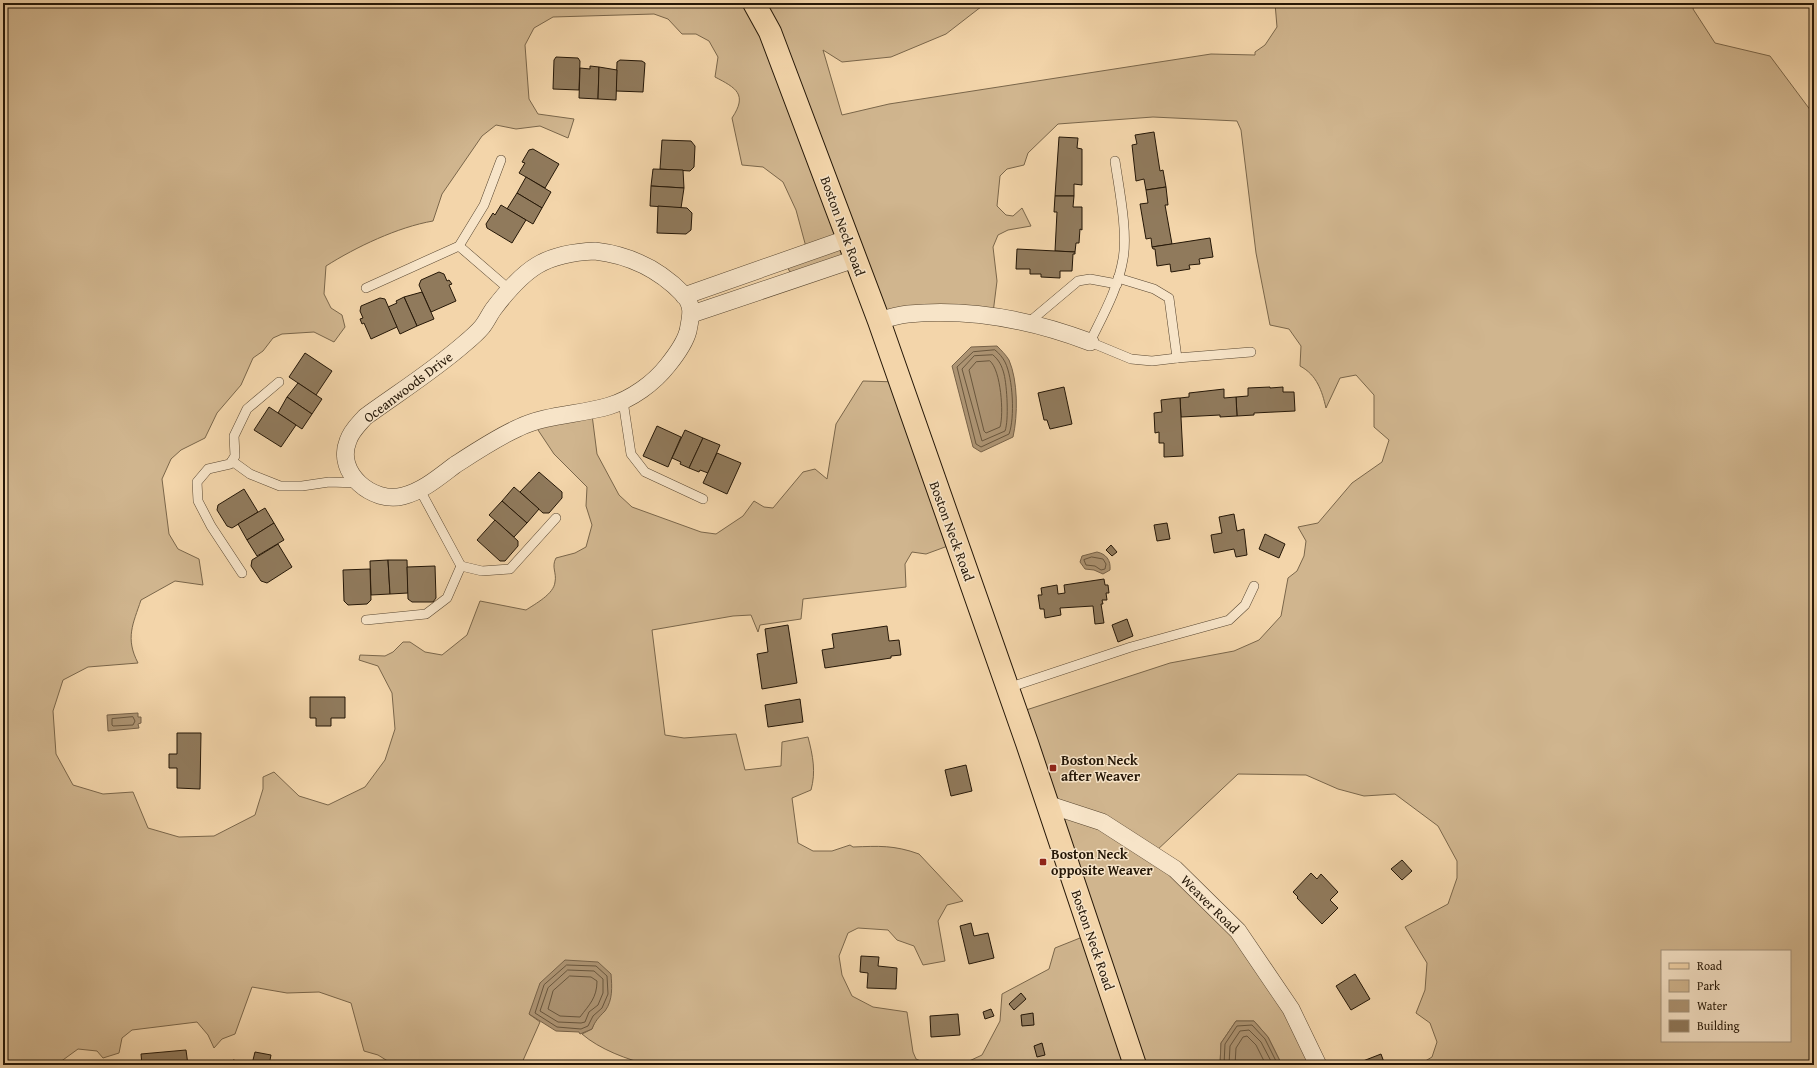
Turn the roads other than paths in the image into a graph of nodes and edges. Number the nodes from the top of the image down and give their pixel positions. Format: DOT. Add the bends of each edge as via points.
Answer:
graph roads {
  1 [pos="754,3"];
  2 [pos="501,160"];
  3 [pos="1115,161"];
  4 [pos="849,238"];
  5 [pos="459,246"];
  6 [pos="855,259"];
  7 [pos="784,261"];
  8 [pos="791,280"];
  9 [pos="1117,281"];
  10 [pos="366,288"];
  11 [pos="510,290"];
  12 [pos="684,296"];
  13 [pos="692,314"];
  14 [pos="879,321"];
  15 [pos="1028,323"];
  16 [pos="1090,342"];
  17 [pos="1250,352"];
  18 [pos="1177,358"];
  19 [pos="279,382"];
  20 [pos="623,401"];
  21 [pos="232,461"];
  22 [pos="358,483"];
  23 [pos="420,490"];
  24 [pos="704,499"];
  25 [pos="556,518"];
  26 [pos="461,566"];
  27 [pos="242,573"];
  28 [pos="1254,586"];
  29 [pos="366,620"];
  30 [pos="1008,688"];
  31 [pos="1047,804"];
  32 [pos="1135,1065"];
  33 [pos="1318,1065"];
  1 -- 4 [label="main road, Boston Neck Road" via="770,32"];
  2 -- 5 [label="lane" via="484,205"];
  3 -- 9 [label="lane" via="1124,233 1124,258"];
  4 -- 6 [label="main road, Boston Neck Road"];
  4 -- 7 [label="street"];
  5 -- 10 [label="lane"];
  5 -- 11 [label="lane"];
  6 -- 8 [label="street"];
  6 -- 14 [label="main road, Boston Neck Road"];
  7 -- 8 [label="street"];
  7 -- 12 [label="street"];
  8 -- 13 [label="street"];
  9 -- 15 [label="lane" via="1078,281"];
  9 -- 16 [label="lane"];
  9 -- 18 [label="lane" via="1154,289 1169,298"];
  11 -- 12 [label="street, Oceanwoods Drive" via="518,278 538,264 574,252 595,251 622,256 653,270"];
  11 -- 22 [label="street, Oceanwoods Drive" via="482,327 464,344 365,417 354,430 347,442 346,459 352,476"];
  12 -- 13 [label="street, Oceanwoods Drive" via="690,304"];
  13 -- 20 [label="street, Oceanwoods Drive" via="687,334 677,354 653,381"];
  14 -- 15 [label="street" via="907,314 943,312 976,314"];
  14 -- 30 [label="main road, Boston Neck Road"];
  15 -- 16 [label="street"];
  16 -- 18 [label="lane" via="1131,359 1152,361"];
  17 -- 18 [label="lane"];
  19 -- 21 [label="lane" via="247,409 234,436 235,456"];
  20 -- 23 [label="street, Oceanwoods Drive" via="518,428 488,444"];
  20 -- 24 [label="lane" via="631,454 645,472"];
  21 -- 22 [label="lane" via="250,474 280,486 329,482"];
  21 -- 27 [label="lane" via="230,464 208,469 197,482 198,501"];
  22 -- 23 [label="street, Oceanwoods Drive" via="382,496 403,496"];
  23 -- 26 [label="lane"];
  25 -- 26 [label="lane" via="510,569 482,571"];
  26 -- 29 [label="lane" via="447,598 426,614"];
  28 -- 30 [label="lane" via="1245,605 1229,620 1131,647"];
  30 -- 31 [label="main road, Boston Neck Road"];
  31 -- 32 [label="main road, Boston Neck Road"];
  31 -- 33 [label="street, Weaver Road" via="1102,822 1175,869 1238,931 1291,1009"];
}
